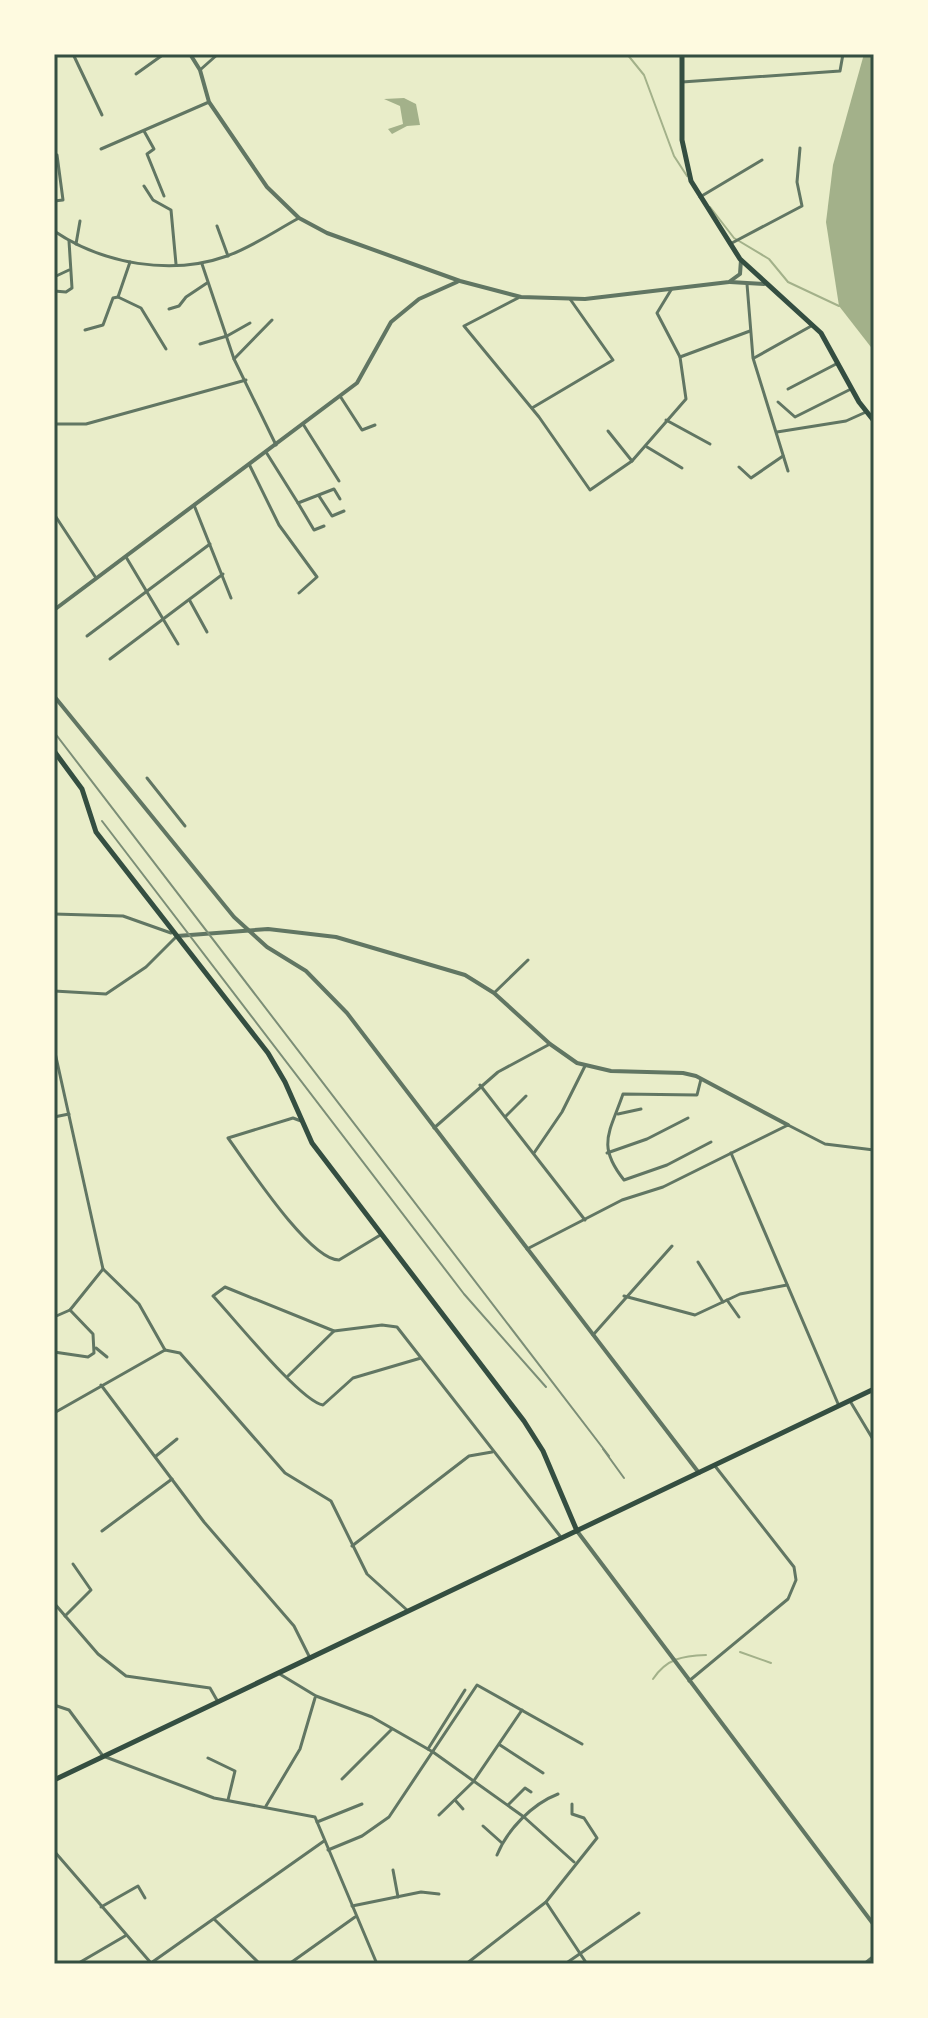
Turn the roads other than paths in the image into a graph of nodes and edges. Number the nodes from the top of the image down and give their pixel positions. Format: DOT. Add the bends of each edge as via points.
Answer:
graph roads {
  1 [pos="73,54"];
  2 [pos="164,54"];
  3 [pos="190,54"];
  4 [pos="218,54"];
  5 [pos="682,54"];
  6 [pos="843,54"];
  7 [pos="200,70"];
  8 [pos="136,74"];
  9 [pos="682,82"];
  10 [pos="209,102"];
  11 [pos="102,115"];
  12 [pos="144,131"];
  13 [pos="800,148"];
  14 [pos="101,149"];
  15 [pos="57,155"];
  16 [pos="762,160"];
  17 [pos="144,186"];
  18 [pos="164,196"];
  19 [pos="700,197"];
  20 [pos="54,201"];
  21 [pos="299,218"];
  22 [pos="80,221"];
  23 [pos="217,226"];
  24 [pos="54,231"];
  25 [pos="69,241"];
  26 [pos="731,243"];
  27 [pos="76,244"];
  28 [pos="228,256"];
  29 [pos="740,259"];
  30 [pos="130,262"];
  31 [pos="176,264"];
  32 [pos="202,264"];
  33 [pos="69,270"];
  34 [pos="54,277"];
  35 [pos="460,281"];
  36 [pos="208,282"];
  37 [pos="729,282"];
  38 [pos="746,283"];
  39 [pos="764,284"];
  40 [pos="671,290"];
  41 [pos="54,291"];
  42 [pos="118,297"];
  43 [pos="521,297"];
  44 [pos="570,299"];
  45 [pos="169,309"];
  46 [pos="272,320"];
  47 [pos="250,323"];
  48 [pos="813,325"];
  49 [pos="85,330"];
  50 [pos="750,331"];
  51 [pos="227,336"];
  52 [pos="200,344"];
  53 [pos="166,349"];
  54 [pos="680,357"];
  55 [pos="753,358"];
  56 [pos="234,359"];
  57 [pos="838,363"];
  58 [pos="246,380"];
  59 [pos="788,389"];
  60 [pos="851,389"];
  61 [pos="340,396"];
  62 [pos="778,402"];
  63 [pos="532,408"];
  64 [pos="866,412"];
  65 [pos="666,420"];
  66 [pos="874,421"];
  67 [pos="54,424"];
  68 [pos="303,424"];
  69 [pos="375,425"];
  70 [pos="608,431"];
  71 [pos="776,432"];
  72 [pos="710,444"];
  73 [pos="276,445"];
  74 [pos="646,447"];
  75 [pos="266,452"];
  76 [pos="783,456"];
  77 [pos="632,461"];
  78 [pos="249,464"];
  79 [pos="739,467"];
  80 [pos="682,468"];
  81 [pos="788,471"];
  82 [pos="339,481"];
  83 [pos="319,496"];
  84 [pos="340,499"];
  85 [pos="298,503"];
  86 [pos="194,505"];
  87 [pos="344,511"];
  88 [pos="54,514"];
  89 [pos="324,526"];
  90 [pos="210,544"];
  91 [pos="126,557"];
  92 [pos="223,574"];
  93 [pos="97,579"];
  94 [pos="148,590"];
  95 [pos="299,593"];
  96 [pos="231,598"];
  97 [pos="189,599"];
  98 [pos="54,610"];
  99 [pos="163,619"];
  100 [pos="207,632"];
  101 [pos="87,636"];
  102 [pos="178,644"];
  103 [pos="110,659"];
  104 [pos="54,696"];
  105 [pos="54,751"];
  106 [pos="147,778"];
  107 [pos="185,826"];
  108 [pos="54,914"];
  109 [pos="246,929"];
  110 [pos="177,936"];
  111 [pos="528,960"];
  112 [pos="54,991"];
  113 [pos="494,993"];
  114 [pos="550,1044"];
  115 [pos="54,1048"];
  116 [pos="585,1066"];
  117 [pos="701,1079"];
  118 [pos="480,1085"];
  119 [pos="526,1096"];
  120 [pos="641,1109"];
  121 [pos="69,1114"];
  122 [pos="616,1114"];
  123 [pos="54,1117"];
  124 [pos="505,1117"];
  125 [pos="688,1118"];
  126 [pos="301,1121"];
  127 [pos="788,1125"];
  128 [pos="434,1128"];
  129 [pos="711,1142"];
  130 [pos="874,1150"];
  131 [pos="534,1153"];
  132 [pos="731,1153"];
  133 [pos="606,1154"];
  134 [pos="585,1220"];
  135 [pos="383,1234"];
  136 [pos="672,1246"];
  137 [pos="527,1249"];
  138 [pos="698,1262"];
  139 [pos="103,1269"];
  140 [pos="787,1285"];
  141 [pos="624,1296"];
  142 [pos="725,1301"];
  143 [pos="70,1310"];
  144 [pos="54,1317"];
  145 [pos="739,1317"];
  146 [pos="334,1331"];
  147 [pos="593,1335"];
  148 [pos="96,1348"];
  149 [pos="165,1350"];
  150 [pos="54,1352"];
  151 [pos="107,1357"];
  152 [pos="421,1358"];
  153 [pos="287,1377"];
  154 [pos="101,1385"];
  155 [pos="874,1389"];
  156 [pos="850,1401"];
  157 [pos="839,1406"];
  158 [pos="54,1413"];
  159 [pos="177,1439"];
  160 [pos="874,1441"];
  161 [pos="492,1452"];
  162 [pos="156,1456"];
  163 [pos="715,1466"];
  164 [pos="699,1473"];
  165 [pos="172,1479"];
  166 [pos="573,1519"];
  167 [pos="590,1525"];
  168 [pos="102,1531"];
  169 [pos="577,1531"];
  170 [pos="563,1538"];
  171 [pos="352,1546"];
  172 [pos="73,1564"];
  173 [pos="54,1603"];
  174 [pos="409,1611"];
  175 [pos="65,1616"];
  176 [pos="310,1658"];
  177 [pos="278,1673"];
  178 [pos="689,1681"];
  179 [pos="465,1690"];
  180 [pos="316,1696"];
  181 [pos="218,1702"];
  182 [pos="54,1705"];
  183 [pos="522,1710"];
  184 [pos="392,1729"];
  185 [pos="582,1744"];
  186 [pos="500,1745"];
  187 [pos="428,1749"];
  188 [pos="433,1752"];
  189 [pos="103,1756"];
  190 [pos="208,1758"];
  191 [pos="543,1773"];
  192 [pos="342,1779"];
  193 [pos="54,1780"];
  194 [pos="473,1782"];
  195 [pos="531,1792"];
  196 [pos="558,1794"];
  197 [pos="227,1800"];
  198 [pos="455,1800"];
  199 [pos="362,1804"];
  200 [pos="572,1804"];
  201 [pos="508,1805"];
  202 [pos="266,1806"];
  203 [pos="463,1809"];
  204 [pos="439,1815"];
  205 [pos="524,1817"];
  206 [pos="317,1822"];
  207 [pos="483,1826"];
  208 [pos="324,1841"];
  209 [pos="502,1843"];
  210 [pos="328,1850"];
  211 [pos="54,1851"];
  212 [pos="497,1855"];
  213 [pos="574,1862"];
  214 [pos="393,1870"];
  215 [pos="439,1894"];
  216 [pos="398,1897"];
  217 [pos="145,1898"];
  218 [pos="546,1902"];
  219 [pos="101,1907"];
  220 [pos="351,1907"];
  221 [pos="639,1913"];
  222 [pos="355,1917"];
  223 [pos="213,1918"];
  224 [pos="874,1925"];
  225 [pos="125,1936"];
  226 [pos="578,1952"];
  227 [pos="474,1956"];
  228 [pos="874,1956"];
  229 [pos="77,1964"];
  230 [pos="151,1964"];
  231 [pos="260,1964"];
  232 [pos="289,1964"];
  233 [pos="377,1964"];
  234 [pos="466,1964"];
  235 [pos="480,1964"];
  236 [pos="565,1964"];
  237 [pos="587,1964"];
  238 [pos="864,1964"];
  1 -- 11 [label="street"];
  2 -- 8 [label="street"];
  3 -- 7 [label="street"];
  4 -- 7 [label="street"];
  5 -- 9 [label="main road"];
  6 -- 9 [label="street" via="840,71"];
  7 -- 10 [label="street"];
  9 -- 19 [label="main road" via="686,167"];
  10 -- 12 [label="street"];
  10 -- 21 [label="street" via="267,187"];
  12 -- 14 [label="street"];
  12 -- 18 [label="street" via="154,149 147,154"];
  13 -- 26 [label="street" via="797,182 802,206"];
  15 -- 20 [label="street" via="63,200"];
  16 -- 19 [label="street"];
  17 -- 31 [label="street" via="153,200 171,210"];
  19 -- 26 [label="main road"];
  21 -- 28 [label="street"];
  21 -- 35 [label="street"];
  22 -- 27 [label="street"];
  23 -- 28 [label="street"];
  24 -- 25 [label="street"];
  25 -- 27 [label="street"];
  25 -- 33 [label="street"];
  26 -- 29 [label="main road"];
  27 -- 30 [label="street"];
  28 -- 32 [label="street"];
  29 -- 37 [label="street" via="740,274"];
  29 -- 39 [label="main road"];
  30 -- 31 [label="street"];
  30 -- 42 [label="street"];
  31 -- 32 [label="street"];
  32 -- 36 [label="street"];
  33 -- 34 [label="street"];
  33 -- 41 [label="street" via="72,288"];
  35 -- 43 [label="street"];
  35 -- 61 [label="street" via="419,299 391,322 357,383"];
  36 -- 45 [label="street"];
  36 -- 51 [label="street"];
  37 -- 38 [label="street"];
  37 -- 40 [label="street"];
  38 -- 39 [label="street"];
  38 -- 50 [label="street"];
  39 -- 48 [label="main road"];
  40 -- 44 [label="street"];
  40 -- 54 [label="street" via="657,313"];
  42 -- 49 [label="street" via="103,325"];
  42 -- 53 [label="street" via="141,308"];
  43 -- 44 [label="street"];
  43 -- 63 [label="street" via="464,326"];
  44 -- 63 [label="street" via="613,360"];
  46 -- 56 [label="street"];
  47 -- 51 [label="street"];
  48 -- 55 [label="street"];
  48 -- 57 [label="main road"];
  50 -- 54 [label="street"];
  50 -- 55 [label="street"];
  51 -- 52 [label="street"];
  51 -- 56 [label="street"];
  54 -- 65 [label="street" via="687,394"];
  55 -- 71 [label="street"];
  56 -- 58 [label="street"];
  57 -- 59 [label="street"];
  57 -- 60 [label="main road"];
  58 -- 67 [label="street" via="86,424"];
  58 -- 73 [label="street"];
  60 -- 62 [label="street" via="795,417"];
  60 -- 64 [label="main road"];
  61 -- 68 [label="street"];
  61 -- 69 [label="street" via="362,430"];
  63 -- 77 [label="street" via="590,490"];
  64 -- 66 [label="main road"];
  64 -- 71 [label="street" via="846,421"];
  65 -- 72 [label="street"];
  65 -- 74 [label="street"];
  68 -- 73 [label="street"];
  68 -- 82 [label="street"];
  70 -- 77 [label="street"];
  71 -- 76 [label="street"];
  73 -- 75 [label="street"];
  74 -- 77 [label="street"];
  74 -- 80 [label="street"];
  75 -- 78 [label="street"];
  75 -- 85 [label="street"];
  76 -- 79 [label="street" via="751,478"];
  76 -- 81 [label="street"];
  78 -- 86 [label="street"];
  78 -- 95 [label="street" via="279,525 317,577"];
  83 -- 84 [label="street" via="334,489"];
  83 -- 85 [label="street"];
  83 -- 87 [label="street" via="332,516"];
  85 -- 89 [label="street" via="314,530"];
  86 -- 90 [label="street"];
  86 -- 91 [label="street"];
  88 -- 93 [label="street"];
  90 -- 92 [label="street"];
  90 -- 94 [label="street"];
  91 -- 93 [label="street"];
  91 -- 94 [label="street"];
  92 -- 96 [label="street"];
  92 -- 97 [label="street"];
  93 -- 98 [label="street"];
  94 -- 99 [label="street"];
  94 -- 101 [label="street"];
  97 -- 99 [label="street"];
  97 -- 100 [label="street"];
  99 -- 102 [label="street"];
  99 -- 103 [label="street"];
  104 -- 109 [label="street"];
  105 -- 110 [label="main road" via="82,789 96,832"];
  106 -- 107 [label="street"];
  108 -- 110 [label="street" via="123,916"];
  109 -- 110 [label="street"];
  109 -- 113 [label="street" via="336,937 448,969"];
  109 -- 128 [label="street" via="325,988"];
  110 -- 112 [label="street" via="146,967 106,994"];
  110 -- 126 [label="main road" via="268,1053"];
  111 -- 113 [label="street"];
  113 -- 114 [label="street"];
  114 -- 116 [label="street"];
  114 -- 118 [label="street"];
  115 -- 121 [label="street"];
  116 -- 117 [label="street"];
  116 -- 131 [label="street"];
  117 -- 122 [label="street" via="697,1095 623,1094"];
  117 -- 127 [label="street"];
  118 -- 124 [label="street"];
  118 -- 128 [label="street"];
  119 -- 124 [label="street"];
  120 -- 122 [label="street"];
  121 -- 123 [label="street"];
  121 -- 139 [label="street"];
  122 -- 133 [label="street"];
  124 -- 131 [label="street"];
  125 -- 133 [label="street"];
  126 -- 135 [label="main road"];
  126 -- 135 [label="street" via="293,1118 228,1138 309,1244 332,1260"];
  127 -- 130 [label="street" via="825,1144"];
  127 -- 132 [label="street"];
  128 -- 137 [label="street"];
  129 -- 133 [label="street" via="624,1180"];
  131 -- 134 [label="street"];
  132 -- 134 [label="street"];
  132 -- 140 [label="street"];
  134 -- 137 [label="street"];
  135 -- 166 [label="main road" via="524,1421"];
  136 -- 141 [label="street"];
  137 -- 147 [label="street"];
  138 -- 142 [label="street"];
  139 -- 143 [label="street"];
  139 -- 149 [label="street" via="139,1304"];
  140 -- 142 [label="street"];
  140 -- 157 [label="street"];
  141 -- 142 [label="street" via="687,1315"];
  141 -- 147 [label="street"];
  142 -- 145 [label="street"];
  143 -- 144 [label="street"];
  143 -- 148 [label="street" via="93,1334"];
  146 -- 152 [label="street" via="391,1325"];
  146 -- 153 [label="street"];
  146 -- 153 [label="street" via="219,1289 213,1296"];
  147 -- 164 [label="street"];
  148 -- 150 [label="street" via="88,1357"];
  148 -- 151 [label="street"];
  149 -- 154 [label="street"];
  149 -- 171 [label="street" via="180,1353 285,1473 331,1501"];
  152 -- 153 [label="street" via="353,1378 323,1405"];
  152 -- 161 [label="street"];
  154 -- 158 [label="street"];
  154 -- 162 [label="street"];
  155 -- 156 [label="main road"];
  156 -- 157 [label="main road"];
  156 -- 160 [label="street"];
  157 -- 163 [label="main road"];
  159 -- 162 [label="street"];
  161 -- 170 [label="street"];
  161 -- 171 [label="street" via="469,1456"];
  162 -- 165 [label="street"];
  163 -- 164 [label="main road"];
  163 -- 178 [label="street" via="794,1567 796,1580 788,1599"];
  164 -- 167 [label="main road"];
  165 -- 168 [label="street"];
  165 -- 176 [label="street" via="239,1566 294,1626"];
  166 -- 167 [label="main road"];
  166 -- 169 [label="main road"];
  166 -- 170 [label="main road"];
  167 -- 169 [label="main road"];
  169 -- 170 [label="main road"];
  169 -- 178 [label="street"];
  170 -- 174 [label="main road"];
  171 -- 174 [label="street" via="373,1581"];
  172 -- 175 [label="street" via="91,1590"];
  173 -- 175 [label="street"];
  174 -- 176 [label="main road"];
  175 -- 181 [label="street" via="126,1676 210,1688"];
  176 -- 177 [label="main road"];
  177 -- 180 [label="street"];
  177 -- 181 [label="main road"];
  178 -- 224 [label="street"];
  179 -- 187 [label="street"];
  180 -- 184 [label="street"];
  180 -- 202 [label="street" via="300,1749"];
  181 -- 189 [label="main road"];
  182 -- 189 [label="street" via="69,1710"];
  183 -- 185 [label="street"];
  183 -- 186 [label="street"];
  183 -- 188 [label="street" via="477,1685"];
  184 -- 187 [label="street"];
  184 -- 192 [label="street"];
  186 -- 191 [label="street"];
  186 -- 194 [label="street"];
  187 -- 188 [label="street"];
  188 -- 194 [label="street"];
  188 -- 210 [label="street" via="389,1817"];
  189 -- 193 [label="main road"];
  189 -- 197 [label="street" via="157,1780"];
  190 -- 197 [label="street" via="235,1771"];
  194 -- 198 [label="street"];
  194 -- 201 [label="street"];
  195 -- 201 [label="street" via="525,1788"];
  196 -- 205 [label="street"];
  197 -- 202 [label="street"];
  198 -- 203 [label="street"];
  198 -- 204 [label="street"];
  199 -- 206 [label="street"];
  200 -- 213 [label="street" via="572,1814 584,1818 597,1837"];
  201 -- 205 [label="street"];
  202 -- 206 [label="street" via="310,1814"];
  205 -- 209 [label="street"];
  205 -- 213 [label="street"];
  206 -- 208 [label="street"];
  207 -- 209 [label="street"];
  208 -- 210 [label="street"];
  208 -- 223 [label="street"];
  209 -- 212 [label="street"];
  210 -- 220 [label="street"];
  211 -- 219 [label="street"];
  213 -- 218 [label="street"];
  214 -- 216 [label="street"];
  215 -- 216 [label="street"];
  216 -- 220 [label="street"];
  217 -- 219 [label="street" via="138,1886"];
  218 -- 226 [label="street"];
  218 -- 227 [label="street"];
  219 -- 225 [label="street"];
  220 -- 222 [label="street"];
  221 -- 226 [label="street"];
  222 -- 232 [label="street"];
  222 -- 233 [label="street"];
  223 -- 230 [label="street"];
  223 -- 231 [label="street"];
  225 -- 229 [label="street"];
  225 -- 230 [label="street"];
  226 -- 236 [label="street"];
  226 -- 237 [label="street"];
  227 -- 234 [label="street"];
  227 -- 235 [label="street"];
  228 -- 238 [label="street"];
}
